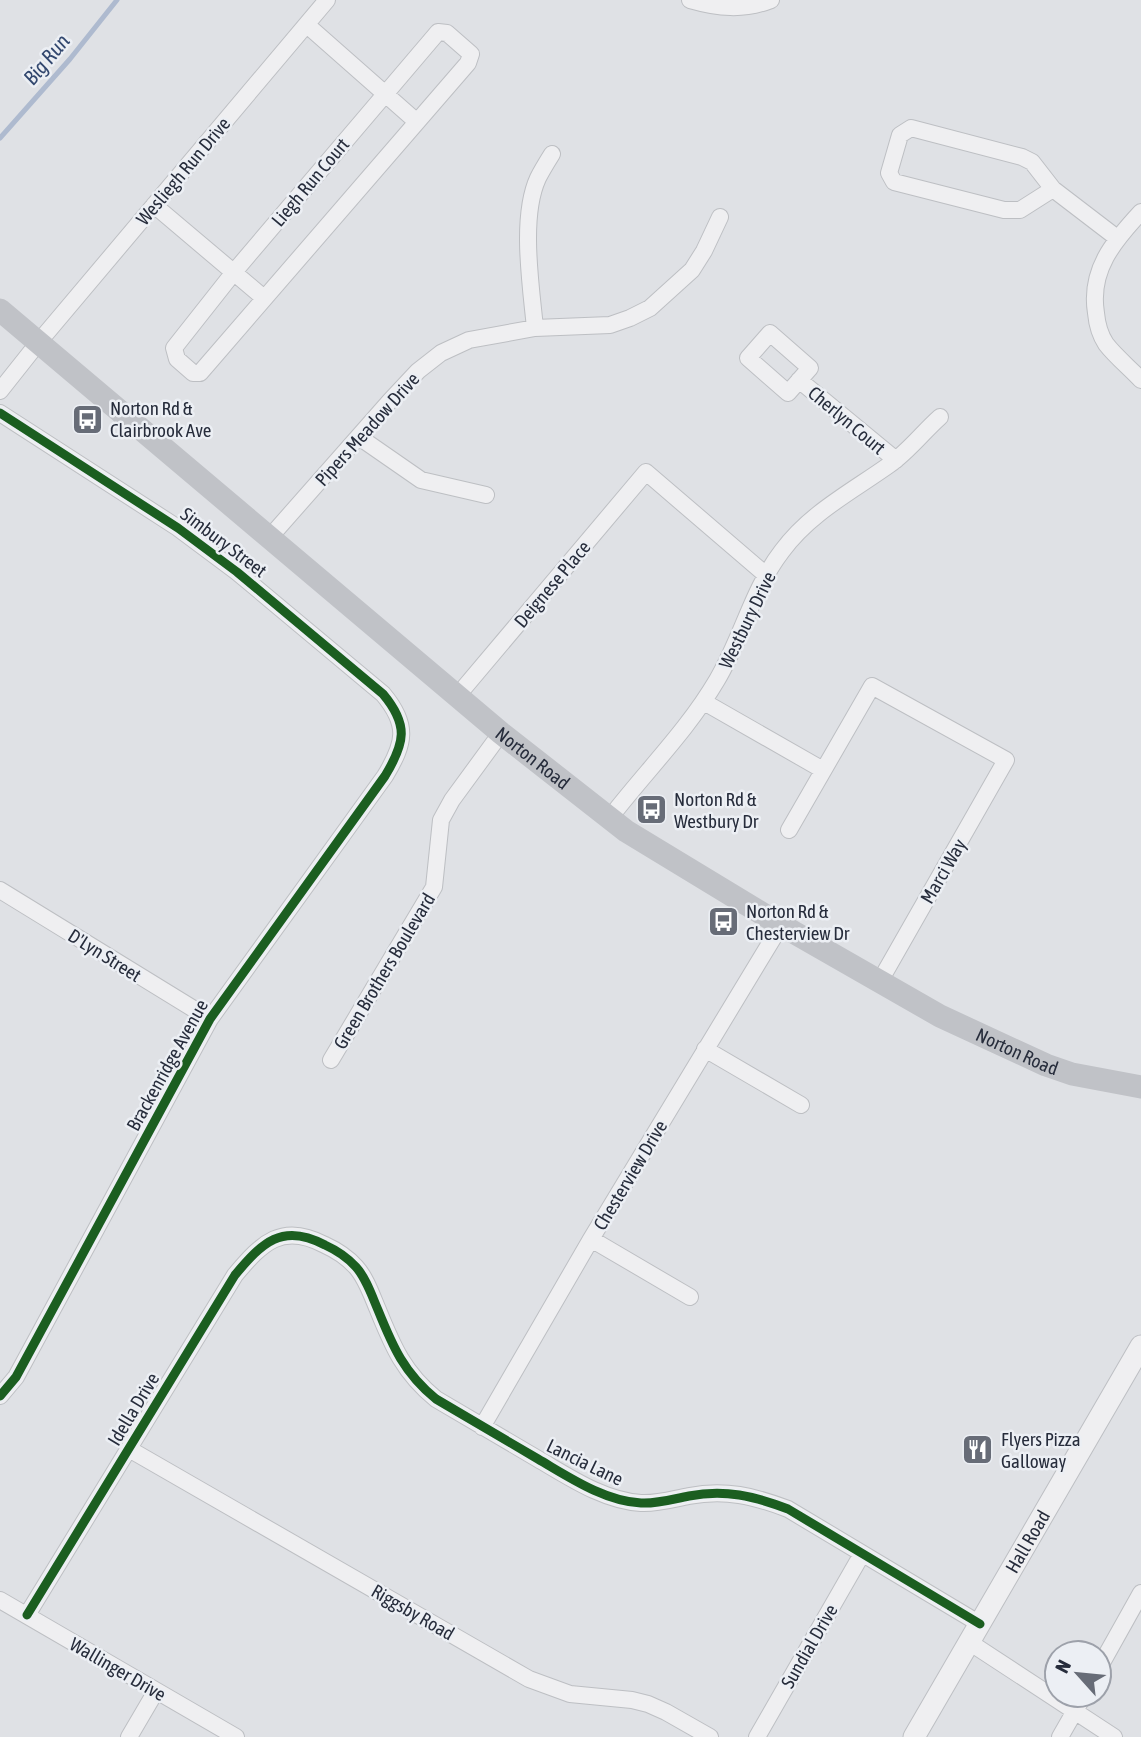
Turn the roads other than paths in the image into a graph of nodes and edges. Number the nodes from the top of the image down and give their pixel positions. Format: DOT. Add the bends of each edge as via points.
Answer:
graph roads {
  1 [pos="327,0"];
  2 [pos="690,0"];
  3 [pos="771,0"];
  4 [pos="307,25"];
  5 [pos="386,93"];
  6 [pos="417,122"];
  7 [pos="552,154"];
  8 [pos="1053,189"];
  9 [pos="154,205"];
  10 [pos="1141,212"];
  11 [pos="720,217"];
  12 [pos="1116,238"];
  13 [pos="234,272"];
  14 [pos="264,298"];
  15 [pos="0,310"];
  16 [pos="535,328"];
  17 [pos="38,343"];
  18 [pos="799,380"];
  19 [pos="1141,380"];
  20 [pos="0,391"];
  21 [pos="0,413"];
  22 [pos="940,417"];
  23 [pos="359,437"];
  24 [pos="895,460"];
  25 [pos="486,495"];
  26 [pos="270,537"];
  27 [pos="766,575"];
  28 [pos="458,695"];
  29 [pos="704,702"];
  30 [pos="402,727"];
  31 [pos="501,733"];
  32 [pos="823,770"];
  33 [pos="609,819"];
  34 [pos="789,830"];
  35 [pos="0,890"];
  36 [pos="781,925"];
  37 [pos="880,981"];
  38 [pos="211,1019"];
  39 [pos="705,1049"];
  40 [pos="331,1060"];
  41 [pos="1141,1087"];
  42 [pos="801,1105"];
  43 [pos="283,1234"];
  44 [pos="591,1239"];
  45 [pos="690,1297"];
  46 [pos="1141,1346"];
  47 [pos="0,1396"];
  48 [pos="482,1427"];
  49 [pos="129,1449"];
  50 [pos="862,1554"];
  51 [pos="1141,1593"];
  52 [pos="0,1600"];
  53 [pos="27,1615"];
  54 [pos="974,1633"];
  55 [pos="1113,1643"];
  56 [pos="156,1691"];
  57 [pos="1075,1711"];
  58 [pos="129,1737"];
  59 [pos="236,1737"];
  60 [pos="710,1737"];
  61 [pos="757,1737"];
  62 [pos="914,1737"];
  63 [pos="1060,1737"];
  64 [pos="1114,1737"];
  1 -- 4 [label="street, Wesliegh Run Drive"];
  2 -- 3 [label="street" via="741,8"];
  4 -- 5 [label="street"];
  4 -- 9 [label="street, Wesliegh Run Drive"];
  5 -- 6 [label="street"];
  5 -- 6 [label="street, Liegh Run Court" via="438,32 447,33 471,54"];
  5 -- 13 [label="street, Liegh Run Court"];
  6 -- 14 [label="street, Liegh Run Court"];
  7 -- 16 [label="street" via="538,178 530,217 528,258"];
  8 -- 8 [label="street" via="1032,162 1022,157 911,128 900,135 889,173 894,182 1004,210 1020,210"];
  8 -- 12 [label="street"];
  9 -- 13 [label="street"];
  9 -- 17 [label="street, Wesliegh Run Drive"];
  10 -- 12 [label="street"];
  11 -- 16 [label="street, Pipers Meadow Drive" via="692,270 650,307 610,325"];
  12 -- 19 [label="street" via="1098,271 1097,321 1107,345"];
  13 -- 14 [label="street"];
  13 -- 14 [label="street, Liegh Run Court" via="174,348 177,359 193,373 200,373"];
  15 -- 17 [label="main road, Norton Road"];
  16 -- 23 [label="street, Pipers Meadow Drive" via="469,340 441,353 418,371"];
  17 -- 20 [label="street, Wesliegh Run Drive"];
  17 -- 26 [label="main road, Norton Road"];
  18 -- 24 [label="street, Cherlyn Court"];
  21 -- 30 [label="street, Simbury Street" via="178,528 237,572 383,694"];
  22 -- 24 [label="street, Westbury Drive"];
  23 -- 25 [label="street" via="421,480"];
  23 -- 26 [label="street, Pipers Meadow Drive"];
  24 -- 27 [label="street, Westbury Drive" via="807,523"];
  26 -- 28 [label="main road, Norton Road"];
  27 -- 28 [label="street, Deignese Place" via="646,472"];
  27 -- 29 [label="street, Westbury Drive"];
  28 -- 31 [label="main road, Norton Road"];
  29 -- 32 [label="street"];
  29 -- 33 [label="street, Westbury Drive"];
  30 -- 38 [label="street, Brackenridge Avenue" via="398,753 385,776"];
  31 -- 33 [label="main road, Norton Road"];
  31 -- 40 [label="street, Green Brothers Boulevard" via="441,820 433,887"];
  32 -- 34 [label="street"];
  32 -- 37 [label="street, Marci Way" via="872,686 1006,760"];
  33 -- 36 [label="main road, Norton Road"];
  35 -- 38 [label="street, D'Lyn Street"];
  36 -- 37 [label="main road, Norton Road"];
  36 -- 39 [label="street, Chesterview Drive"];
  37 -- 41 [label="main road, Norton Road" via="940,1016 1034,1060 1072,1074"];
  38 -- 47 [label="street, Brackenridge Avenue" via="16,1377"];
  39 -- 42 [label="street"];
  39 -- 44 [label="street, Chesterview Drive"];
  43 -- 48 [label="street, Lancia Lane" via="312,1238 338,1251 357,1268 391,1343 417,1384"];
  43 -- 49 [label="street, Idella Drive" via="256,1251 235,1275"];
  44 -- 45 [label="street"];
  44 -- 48 [label="street, Chesterview Drive"];
  46 -- 54 [label="street, Hall Road"];
  48 -- 50 [label="street, Lancia Lane" via="585,1486 615,1498 640,1503 711,1492 738,1493 788,1509"];
  49 -- 53 [label="street, Idella Drive"];
  49 -- 60 [label="street, Riggsby Road" via="529,1678 570,1694 648,1704"];
  50 -- 54 [label="street, Lancia Lane"];
  50 -- 61 [label="street, Sundial Drive"];
  51 -- 55 [label="street"];
  52 -- 53 [label="street, Wallinger Drive"];
  53 -- 56 [label="street, Wallinger Drive"];
  54 -- 57 [label="street, Lancia Lane"];
  54 -- 62 [label="street, Hall Road"];
  56 -- 58 [label="street"];
  56 -- 59 [label="street, Wallinger Drive"];
  57 -- 63 [label="street"];
  57 -- 64 [label="street, Lancia Lane"];
}
